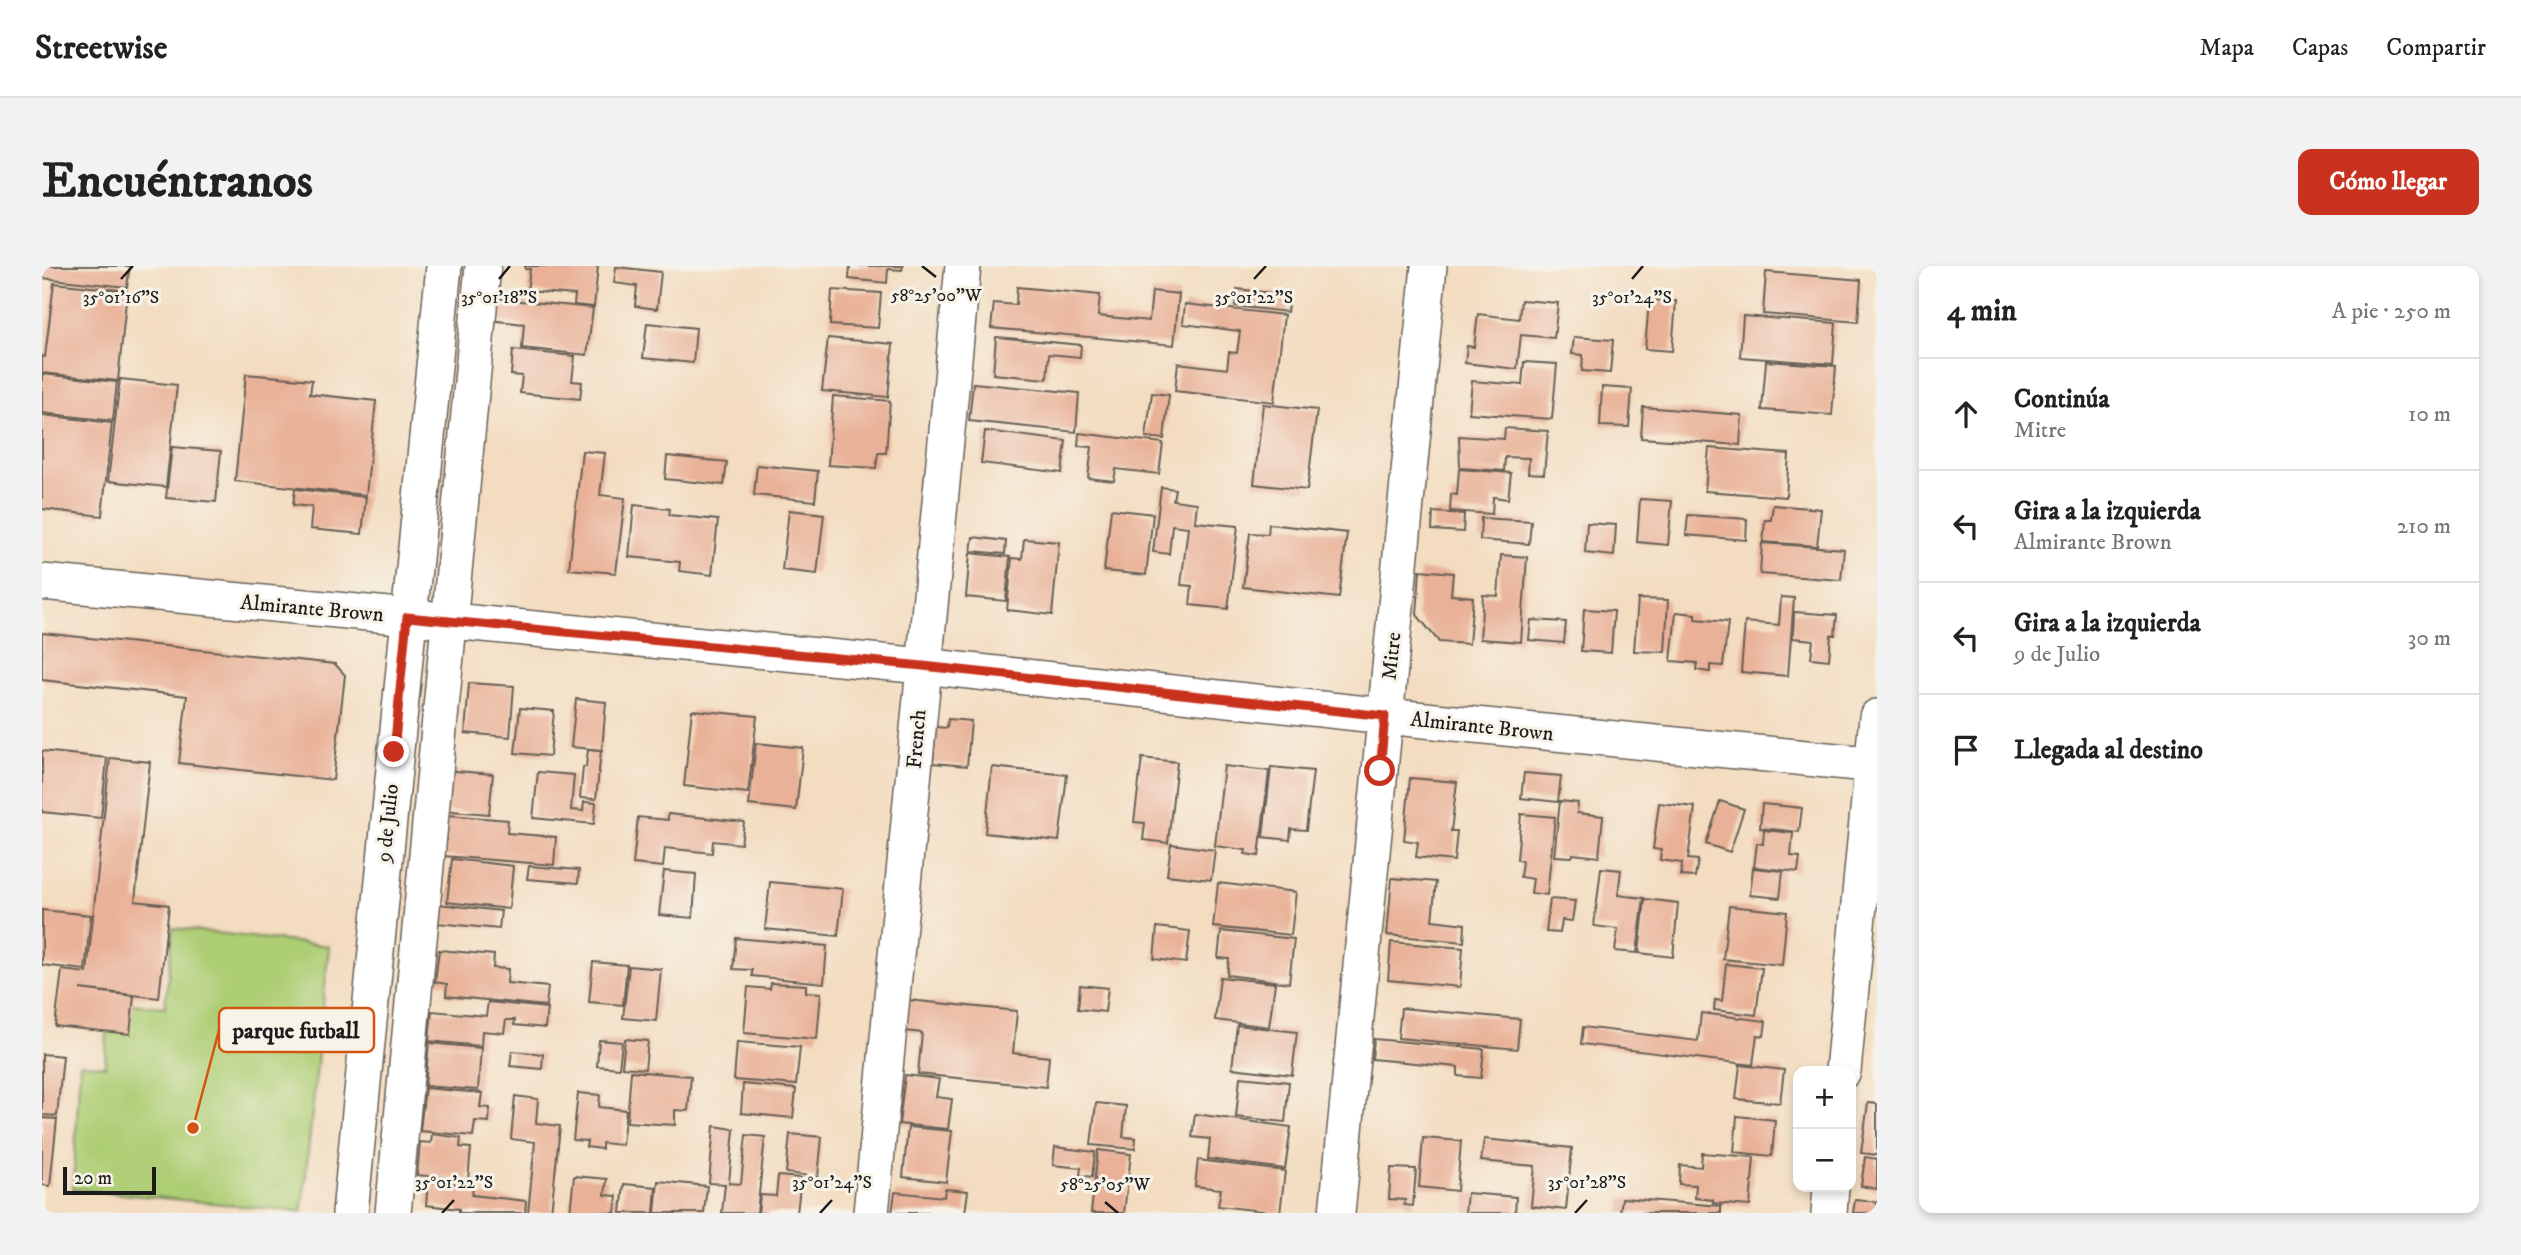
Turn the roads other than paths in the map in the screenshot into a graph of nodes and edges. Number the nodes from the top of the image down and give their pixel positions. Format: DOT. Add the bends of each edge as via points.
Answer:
graph roads {
  1 [pos="443,266"];
  2 [pos="483,266"];
  3 [pos="963,266"];
  4 [pos="1429,266"];
  5 [pos="42,582"];
  6 [pos="407,617"];
  7 [pos="447,622"];
  8 [pos="923,666"];
  9 [pos="1385,716"];
  10 [pos="1877,717"];
  11 [pos="1875,765"];
  12 [pos="1844,1066"];
  13 [pos="1831,1192"];
  14 [pos="350,1213"];
  15 [pos="393,1213"];
  16 [pos="871,1213"];
  17 [pos="1338,1213"];
  18 [pos="1829,1213"];
  1 -- 6 [label="street, 9 de Julio"];
  2 -- 7 [label="street, 9 de Julio"];
  3 -- 8 [label="street, French"];
  4 -- 9 [label="street, Mitre"];
  5 -- 6 [label="street, Almirante Brown"];
  6 -- 7 [label="street, Almirante Brown"];
  6 -- 14 [label="street, 9 de Julio"];
  7 -- 8 [label="street, Almirante Brown"];
  7 -- 15 [label="street, 9 de Julio"];
  8 -- 9 [label="street, Almirante Brown"];
  8 -- 16 [label="street, French"];
  9 -- 11 [label="street, Almirante Brown"];
  9 -- 17 [label="street, Mitre"];
  10 -- 11 [label="street"];
  11 -- 12 [label="street"];
  13 -- 18 [label="street"];
}
